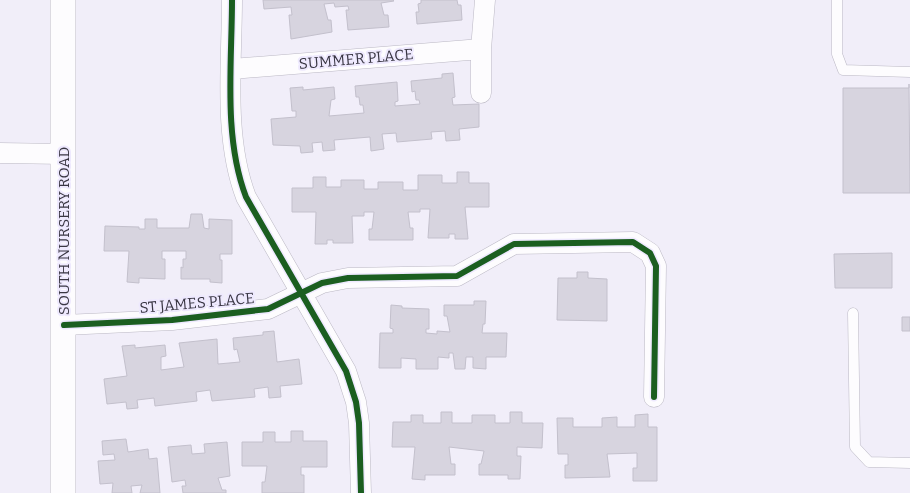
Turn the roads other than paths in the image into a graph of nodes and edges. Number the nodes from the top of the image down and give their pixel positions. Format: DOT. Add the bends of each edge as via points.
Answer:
graph roads {
  1 [pos="63,0"];
  2 [pos="232,0"];
  3 [pos="485,0"];
  4 [pos="837,0"];
  5 [pos="481,49"];
  6 [pos="232,69"];
  7 [pos="910,72"];
  8 [pos="482,93"];
  9 [pos="0,153"];
  10 [pos="64,154"];
  11 [pos="302,294"];
  12 [pos="853,314"];
  13 [pos="64,325"];
  14 [pos="654,397"];
  15 [pos="910,463"];
  16 [pos="63,493"];
  17 [pos="361,493"];
  1 -- 10 [label="street, SOUTH NURSERY ROAD"];
  2 -- 6 [label="street"];
  3 -- 5 [label="street"];
  4 -- 7 [label="lane" via="837,54 843,70"];
  5 -- 6 [label="street, SUMMER PLACE"];
  5 -- 8 [label="street"];
  6 -- 11 [label="street" via="233,148 238,177 246,197"];
  9 -- 10 [label="street"];
  10 -- 13 [label="street, SOUTH NURSERY ROAD"];
  11 -- 13 [label="street, ST JAMES PLACE" via="268,309 242,313"];
  11 -- 14 [label="street, ST JAMES PLACE" via="322,283 348,278 457,276 514,244 633,242 650,253 656,266"];
  11 -- 17 [label="street" via="346,371 356,402"];
  12 -- 15 [label="lane" via="855,447 869,462"];
  13 -- 16 [label="street, SOUTH NURSERY ROAD"];
}
